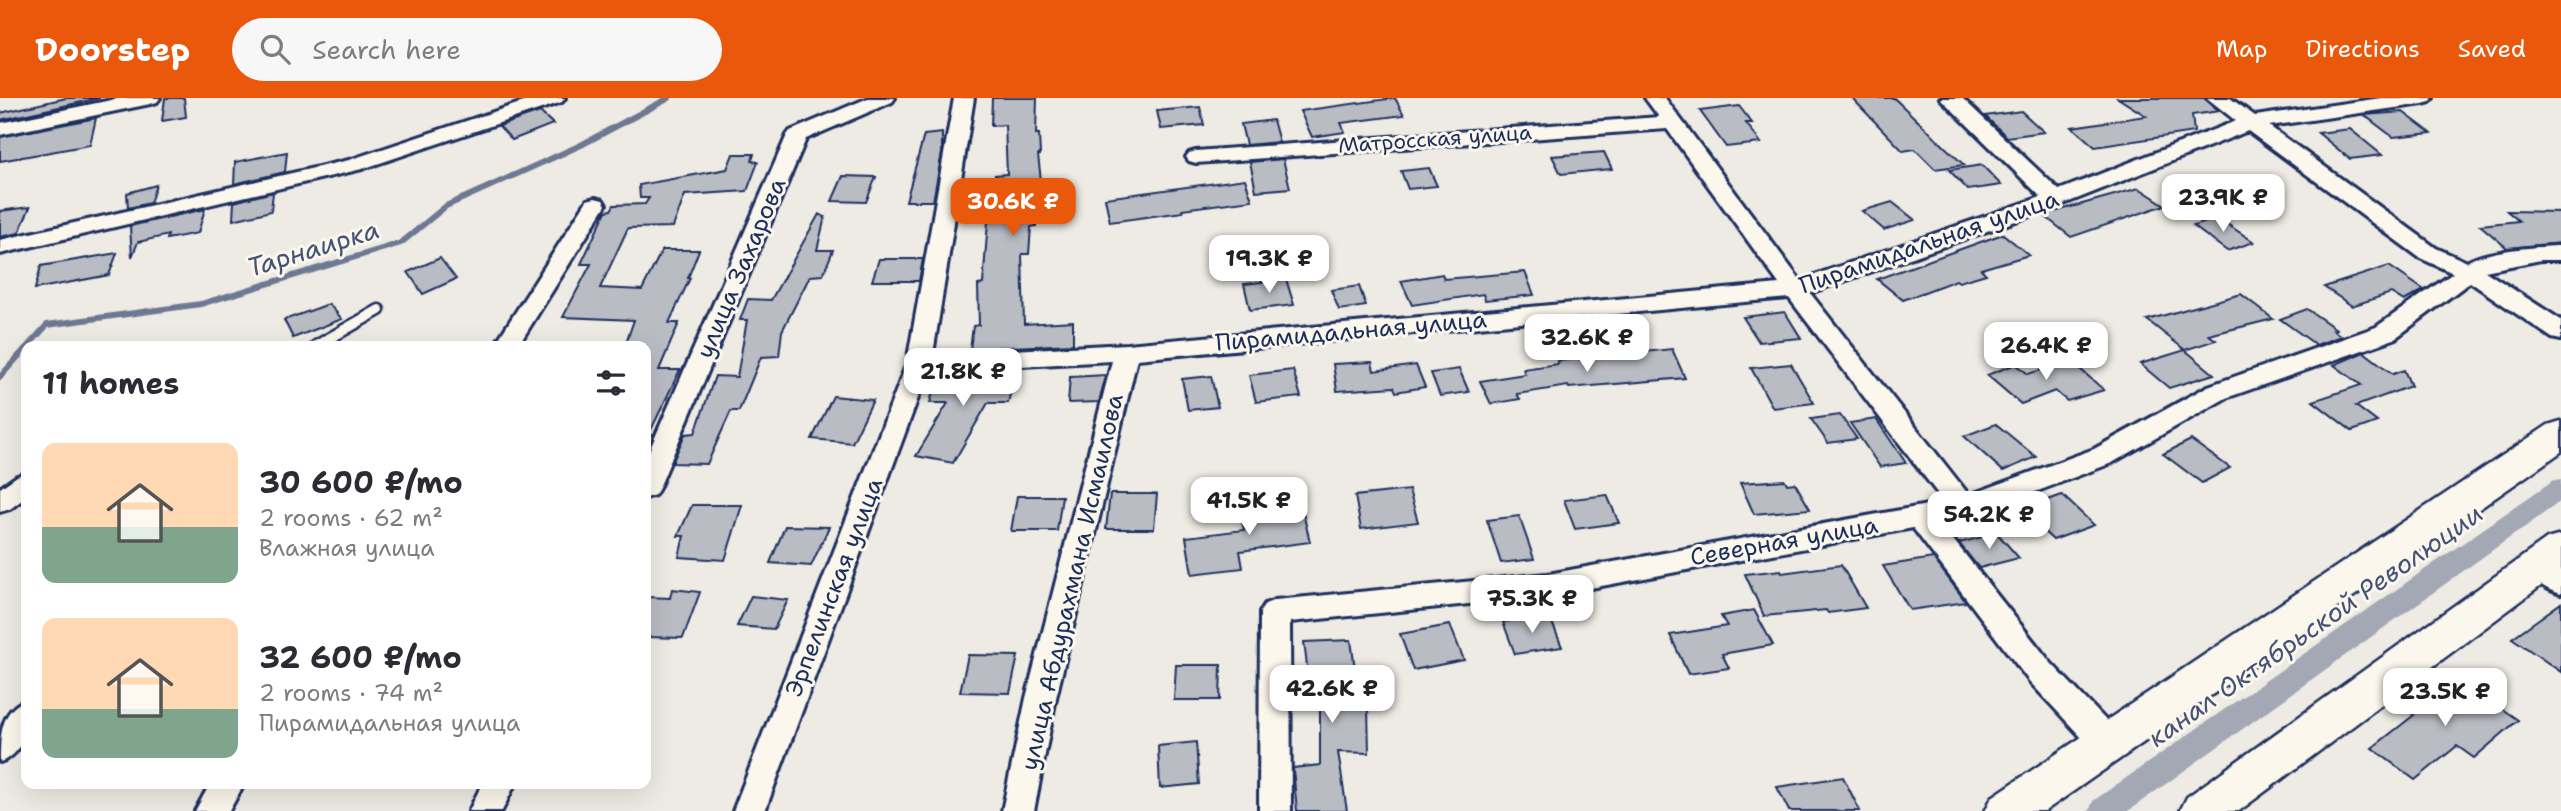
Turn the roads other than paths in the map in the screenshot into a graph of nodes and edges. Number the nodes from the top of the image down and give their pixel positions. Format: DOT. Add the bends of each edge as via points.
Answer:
graph roads {
  1 [pos="150,98"];
  2 [pos="555,98"];
  3 [pos="886,98"];
  4 [pos="964,98"];
  5 [pos="1655,98"];
  6 [pos="1950,98"];
  7 [pos="2217,98"];
  8 [pos="2423,98"];
  9 [pos="1673,122"];
  10 [pos="2249,123"];
  11 [pos="0,129"];
  12 [pos="1196,157"];
  13 [pos="2056,199"];
  14 [pos="595,205"];
  15 [pos="0,247"];
  16 [pos="2561,253"];
  17 [pos="2470,272"];
  18 [pos="1795,290"];
  19 [pos="379,310"];
  20 [pos="2561,332"];
  21 [pos="325,341"];
  22 [pos="509,341"];
  23 [pos="1127,352"];
  24 [pos="919,363"];
  25 [pos="2561,434"];
  26 [pos="651,476"];
  27 [pos="21,487"];
  28 [pos="0,502"];
  29 [pos="1964,508"];
  30 [pos="1920,516"];
  31 [pos="2553,566"];
  32 [pos="21,720"];
  33 [pos="2108,744"];
  34 [pos="0,748"];
  35 [pos="225,789"];
  36 [pos="496,789"];
  37 [pos="211,811"];
  38 [pos="485,811"];
  39 [pos="749,811"];
  40 [pos="1018,811"];
  41 [pos="1275,811"];
  42 [pos="2008,811"];
  43 [pos="2203,811"];
  1 -- 11 [label="street"];
  2 -- 15 [label="street" via="355,165"];
  3 -- 26 [label="street, улица Захарова" via="797,135"];
  4 -- 24 [label="street"];
  5 -- 9 [label="street"];
  6 -- 13 [label="street"];
  7 -- 10 [label="street"];
  8 -- 10 [label="street, Пирамидальная улица"];
  9 -- 12 [label="street, Матросская улица"];
  9 -- 18 [label="street"];
  10 -- 13 [label="street, Пирамидальная улица"];
  10 -- 17 [label="street" via="2428,253"];
  13 -- 18 [label="street, Пирамидальная улица"];
  14 -- 22 [label="street"];
  16 -- 17 [label="street, Северная улица" via="2480,264"];
  17 -- 20 [label="street"];
  17 -- 29 [label="street, Северная улица" via="2385,333 2217,392 2103,456"];
  18 -- 23 [label="street, Пирамидальная улица"];
  18 -- 29 [label="street"];
  19 -- 21 [label="lane"];
  23 -- 24 [label="street, Пирамидальная улица"];
  23 -- 40 [label="street, улица Абдурахмана Исмаилова" via="1041,698"];
  24 -- 39 [label="street, Эрпелинская улица"];
  25 -- 33 [label="main road"];
  27 -- 28 [label="street"];
  29 -- 30 [label="street, Северная улица"];
  30 -- 33 [label="street" via="2040,672"];
  30 -- 41 [label="street, Северная улица" via="1548,585 1275,612"];
  31 -- 43 [label="main road"];
  32 -- 34 [label="street"];
  33 -- 42 [label="main road"];
  35 -- 37 [label="street"];
  36 -- 38 [label="street"];
}
